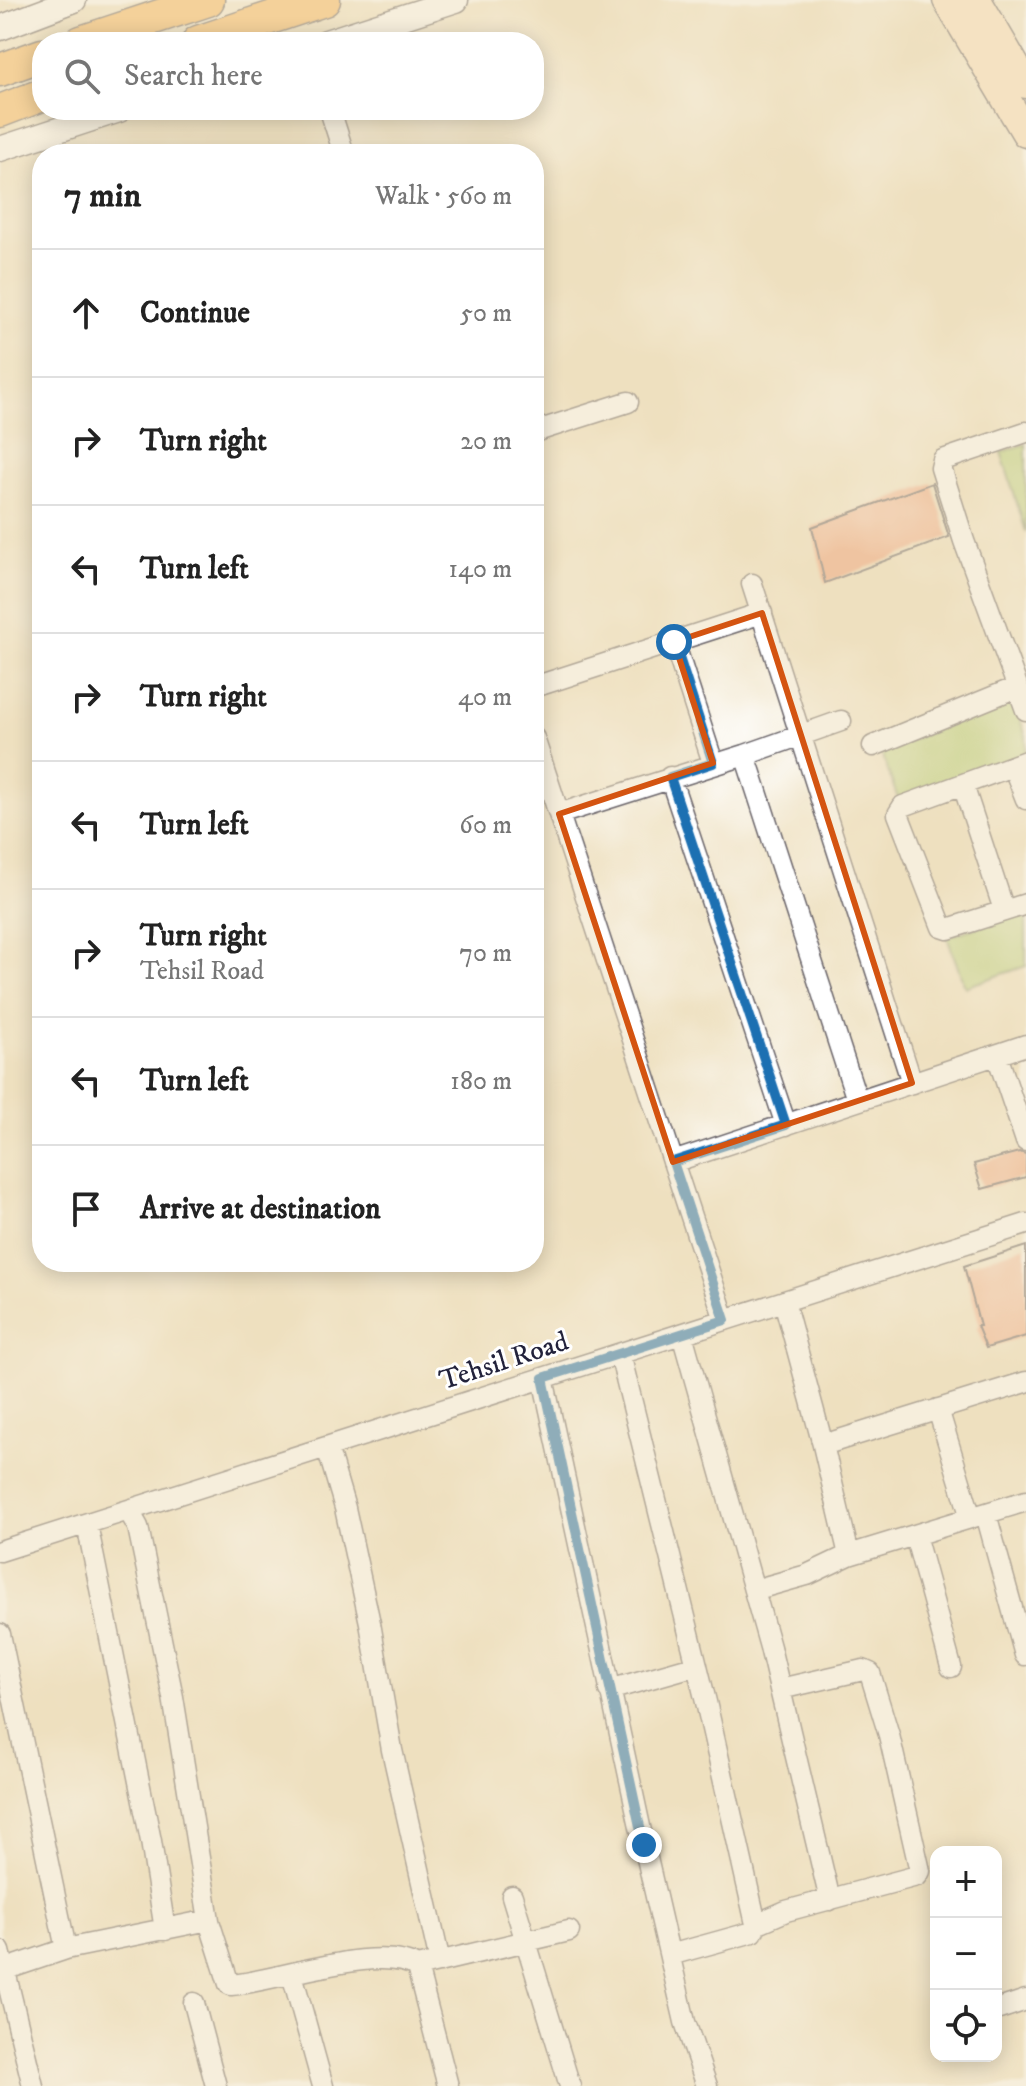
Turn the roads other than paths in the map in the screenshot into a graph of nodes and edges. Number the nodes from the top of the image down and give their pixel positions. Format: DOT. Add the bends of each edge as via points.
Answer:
graph roads {
  1 [pos="74,0"];
  2 [pos="208,0"];
  3 [pos="324,0"];
  4 [pos="456,0"];
  5 [pos="947,0"];
  6 [pos="977,0"];
  7 [pos="0,28"];
  8 [pos="111,32"];
  9 [pos="228,32"];
  10 [pos="357,32"];
  11 [pos="1026,84"];
  12 [pos="32,99"];
  13 [pos="0,111"];
  14 [pos="88,120"];
  15 [pos="333,120"];
  16 [pos="1026,133"];
  17 [pos="341,144"];
  18 [pos="0,149"];
  19 [pos="628,402"];
  20 [pos="544,429"];
  21 [pos="1026,432"];
  22 [pos="752,584"];
  23 [pos="762,613"];
  24 [pos="674,642"];
  25 [pos="1018,674"];
  26 [pos="544,684"];
  27 [pos="1026,710"];
  28 [pos="841,721"];
  29 [pos="800,734"];
  30 [pos="873,746"];
  31 [pos="745,755"];
  32 [pos="713,763"];
  33 [pos="1020,763"];
  34 [pos="544,768"];
  35 [pos="670,777"];
  36 [pos="963,785"];
  37 [pos="1026,799"];
  38 [pos="559,814"];
  39 [pos="1026,904"];
  40 [pos="1004,910"];
  41 [pos="1026,1045"];
  42 [pos="997,1055"];
  43 [pos="912,1083"];
  44 [pos="1019,1099"];
  45 [pos="857,1100"];
  46 [pos="786,1125"];
  47 [pos="1026,1141"];
  48 [pos="673,1162"];
  49 [pos="1026,1224"];
  50 [pos="784,1301"];
  51 [pos="725,1320"];
  52 [pos="682,1334"];
  53 [pos="620,1354"];
  54 [pos="543,1378"];
  55 [pos="1026,1382"];
  56 [pos="938,1409"];
  57 [pos="823,1445"];
  58 [pos="327,1447"];
  59 [pos="1026,1501"];
  60 [pos="129,1511"];
  61 [pos="978,1516"];
  62 [pos="87,1524"];
  63 [pos="915,1535"];
  64 [pos="0,1551"];
  65 [pos="849,1555"];
  66 [pos="754,1590"];
  67 [pos="0,1634"];
  68 [pos="1025,1655"];
  69 [pos="697,1665"];
  70 [pos="951,1667"];
  71 [pos="780,1689"];
  72 [pos="609,1690"];
  73 [pos="512,1896"];
  74 [pos="830,1900"];
  75 [pos="209,1921"];
  76 [pos="756,1924"];
  77 [pos="165,1930"];
  78 [pos="569,1931"];
  79 [pos="525,1940"];
  80 [pos="66,1949"];
  81 [pos="670,1955"];
  82 [pos="2,1961"];
  83 [pos="440,1962"];
  84 [pos="417,1967"];
  85 [pos="292,1974"];
  86 [pos="1026,2000"];
  87 [pos="194,2003"];
  88 [pos="1002,2008"];
  89 [pos="33,2086"];
  90 [pos="216,2086"];
  91 [pos="323,2086"];
  92 [pos="448,2086"];
  93 [pos="570,2086"];
  94 [pos="707,2086"];
  1 -- 7 [label="street"];
  2 -- 8 [label="highway"];
  3 -- 9 [label="highway"];
  4 -- 10 [label="street"];
  5 -- 16 [label="main road"];
  6 -- 11 [label="main road"];
  12 -- 13 [label="highway"];
  14 -- 18 [label="street"];
  15 -- 17 [label="street"];
  19 -- 20 [label="street"];
  21 -- 25 [label="street" via="943,460 941,468 964,541"];
  22 -- 23 [label="street"];
  23 -- 24 [label="street"];
  23 -- 29 [label="street"];
  24 -- 26 [label="street"];
  24 -- 32 [label="street"];
  25 -- 27 [label="street"];
  25 -- 30 [label="street"];
  28 -- 29 [label="street"];
  29 -- 31 [label="street"];
  29 -- 43 [label="street"];
  31 -- 32 [label="street"];
  31 -- 45 [label="street"];
  32 -- 35 [label="street"];
  33 -- 36 [label="street"];
  33 -- 37 [label="street"];
  34 -- 38 [label="street"];
  35 -- 38 [label="street"];
  35 -- 46 [label="street"];
  36 -- 40 [label="street"];
  36 -- 40 [label="street" via="903,806 898,814 942,927"];
  38 -- 48 [label="street"];
  39 -- 40 [label="street"];
  41 -- 42 [label="street"];
  42 -- 43 [label="street"];
  42 -- 44 [label="street"];
  43 -- 45 [label="street"];
  44 -- 47 [label="street"];
  45 -- 46 [label="street"];
  46 -- 48 [label="street"];
  48 -- 51 [label="street"];
  49 -- 50 [label="street, Tehsil Road"];
  50 -- 51 [label="street, Tehsil Road"];
  50 -- 57 [label="street"];
  51 -- 52 [label="street, Tehsil Road"];
  52 -- 53 [label="street, Tehsil Road"];
  52 -- 66 [label="street"];
  53 -- 54 [label="street, Tehsil Road"];
  53 -- 69 [label="street"];
  54 -- 58 [label="street, Tehsil Road"];
  54 -- 72 [label="street"];
  55 -- 56 [label="street"];
  56 -- 57 [label="street"];
  56 -- 61 [label="street"];
  57 -- 65 [label="street"];
  58 -- 60 [label="street, Tehsil Road"];
  58 -- 83 [label="street" via="367,1608 392,1750"];
  59 -- 61 [label="street"];
  60 -- 62 [label="street, Tehsil Road"];
  60 -- 75 [label="street" via="138,1527 173,1697"];
  61 -- 63 [label="street"];
  61 -- 68 [label="street"];
  62 -- 64 [label="street, Tehsil Road"];
  62 -- 77 [label="street"];
  63 -- 65 [label="street"];
  63 -- 70 [label="street"];
  65 -- 66 [label="street" via="807,1575"];
  66 -- 71 [label="street"];
  67 -- 80 [label="street"];
  69 -- 72 [label="street"];
  69 -- 76 [label="street"];
  71 -- 74 [label="street"];
  71 -- 74 [label="street" via="863,1670 870,1673 889,1735 919,1874"];
  72 -- 81 [label="street"];
  73 -- 79 [label="street"];
  74 -- 76 [label="street"];
  75 -- 77 [label="street"];
  75 -- 85 [label="street" via="229,1984"];
  76 -- 81 [label="street" via="753,1932"];
  77 -- 80 [label="street"];
  78 -- 79 [label="street"];
  79 -- 83 [label="street"];
  79 -- 93 [label="street"];
  80 -- 82 [label="street"];
  81 -- 94 [label="street"];
  82 -- 89 [label="street"];
  83 -- 84 [label="street"];
  84 -- 85 [label="street" via="394,1958"];
  84 -- 92 [label="street"];
  85 -- 91 [label="street"];
  86 -- 88 [label="street"];
  87 -- 90 [label="street"];
}
